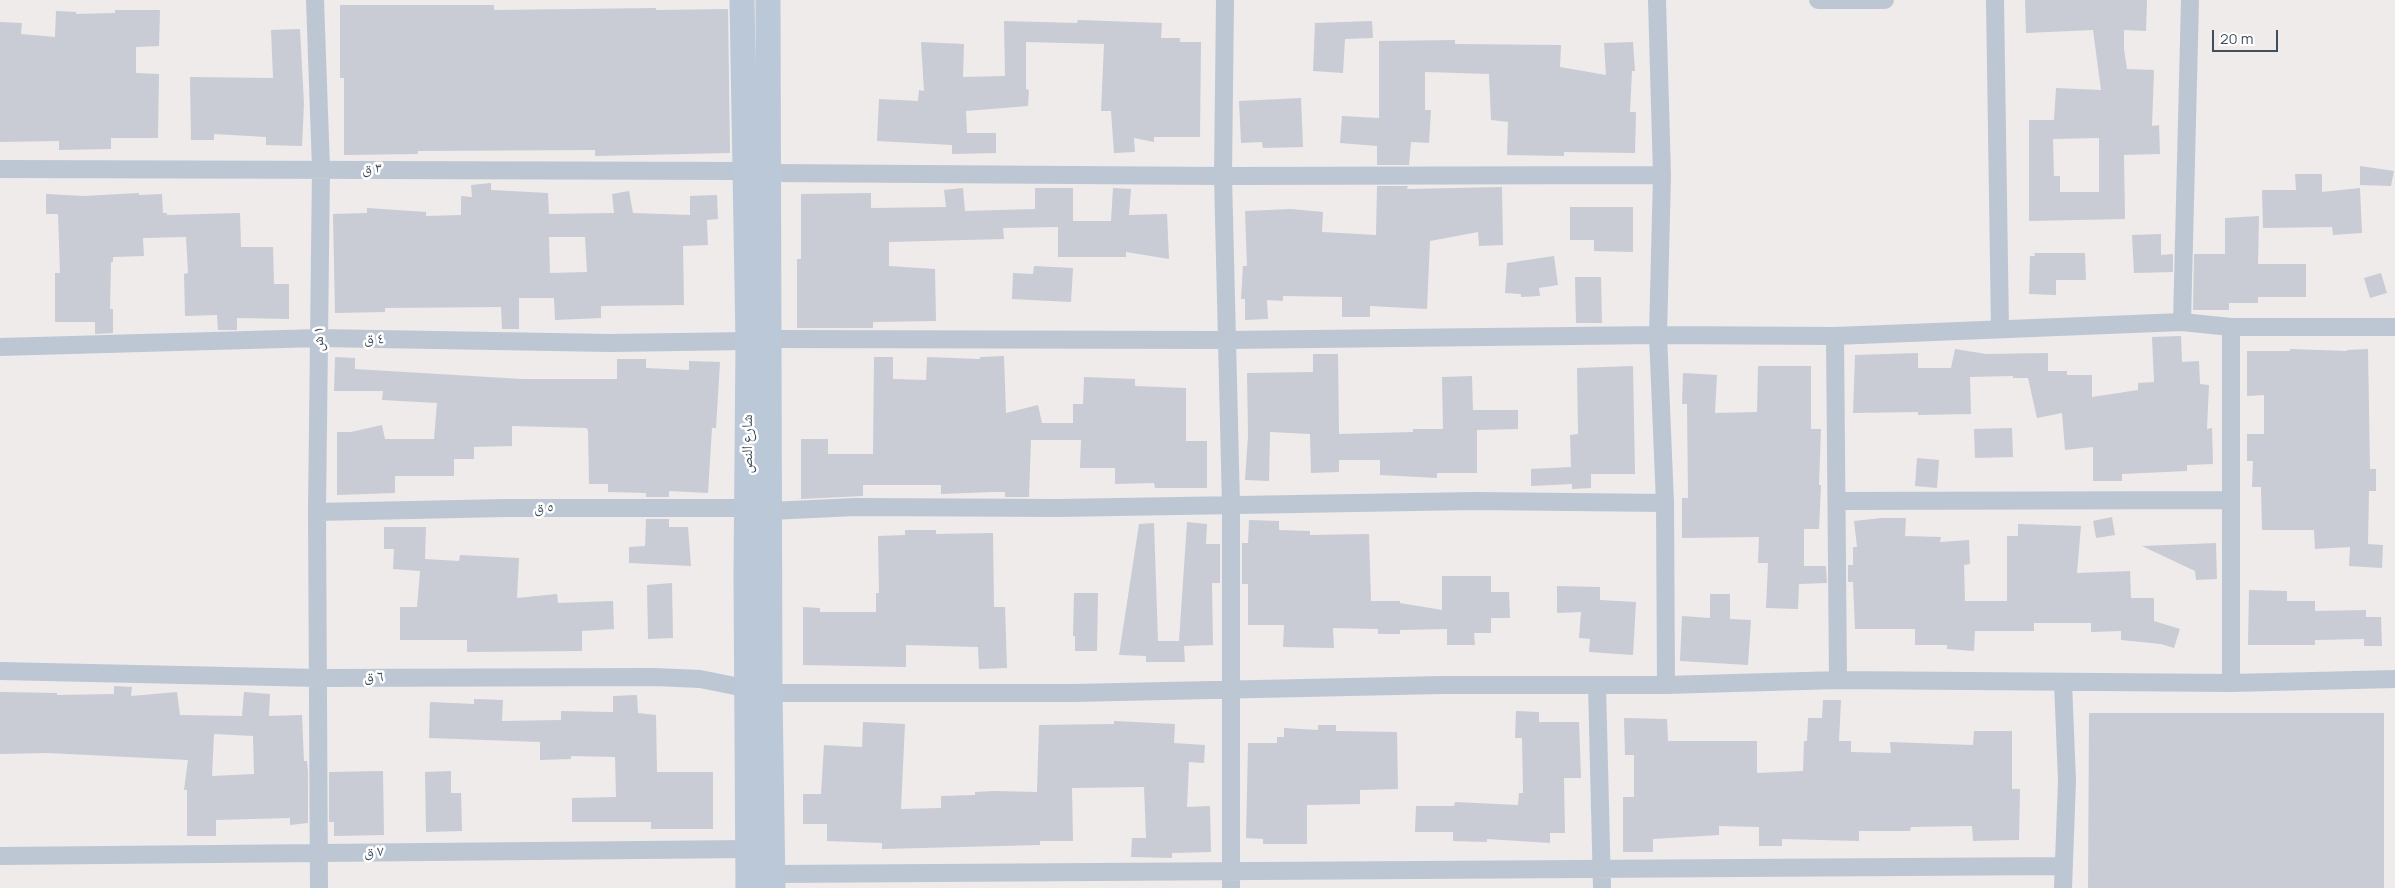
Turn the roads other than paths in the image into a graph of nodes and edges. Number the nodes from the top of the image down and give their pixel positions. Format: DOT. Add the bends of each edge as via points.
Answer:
graph roads {
  1 [pos="315,0"];
  2 [pos="742,0"];
  3 [pos="768,0"];
  4 [pos="1225,0"];
  5 [pos="1657,0"];
  6 [pos="1818,0"];
  7 [pos="1825,0"];
  8 [pos="1885,0"];
  9 [pos="1995,0"];
  10 [pos="2190,0"];
  11 [pos="321,168"];
  12 [pos="0,170"];
  13 [pos="745,171"];
  14 [pos="770,173"];
  15 [pos="1662,174"];
  16 [pos="1223,176"];
  17 [pos="2182,322"];
  18 [pos="2231,327"];
  19 [pos="2395,327"];
  20 [pos="2000,329"];
  21 [pos="1658,335"];
  22 [pos="1835,336"];
  23 [pos="319,338"];
  24 [pos="759,340"];
  25 [pos="1228,340"];
  26 [pos="0,347"];
  27 [pos="2230,500"];
  28 [pos="1838,501"];
  29 [pos="1666,503"];
  30 [pos="1231,506"];
  31 [pos="759,509"];
  32 [pos="317,512"];
  33 [pos="0,671"];
  34 [pos="319,678"];
  35 [pos="2395,679"];
  36 [pos="1838,680"];
  37 [pos="2064,682"];
  38 [pos="2232,683"];
  39 [pos="1597,685"];
  40 [pos="1666,685"];
  41 [pos="1232,689"];
  42 [pos="759,691"];
  43 [pos="748,850"];
  44 [pos="319,852"];
  45 [pos="0,856"];
  46 [pos="2064,866"];
  47 [pos="1231,870"];
  48 [pos="1602,870"];
  49 [pos="773,881"];
  50 [pos="320,888"];
  51 [pos="748,888"];
  52 [pos="1231,888"];
  53 [pos="1602,888"];
  54 [pos="2063,888"];
  1 -- 11 [label="street, ١ ش"];
  2 -- 13 [label="main road, شارع النص"];
  3 -- 14 [label="main road, شارع النص"];
  4 -- 16 [label="street"];
  5 -- 15 [label="street"];
  6 -- 7 [label="street"];
  7 -- 8 [label="street"];
  9 -- 20 [label="street"];
  10 -- 17 [label="street"];
  11 -- 12 [label="street, ٣ ق"];
  11 -- 13 [label="street, ٣ ق"];
  11 -- 23 [label="street, ١ ش"];
  13 -- 24 [label="main road, شارع النص"];
  14 -- 16 [label="street"];
  14 -- 24 [label="main road, شارع النص"];
  15 -- 16 [label="street"];
  15 -- 21 [label="street"];
  16 -- 25 [label="street"];
  17 -- 18 [label="street, ٤ ق"];
  17 -- 20 [label="street, ٤ ق"];
  18 -- 19 [label="street, ٤ ق"];
  18 -- 27 [label="street"];
  20 -- 22 [label="street, ٤ ق"];
  21 -- 22 [label="street, ٤ ق"];
  21 -- 25 [label="street, ٤ ق"];
  21 -- 29 [label="street"];
  22 -- 28 [label="street"];
  23 -- 24 [label="street, ٤ ق" via="610,343"];
  23 -- 26 [label="street, ٤ ق"];
  23 -- 32 [label="street, ١ ش"];
  24 -- 25 [label="street, ٤ ق"];
  24 -- 31 [label="main road, شارع النص"];
  25 -- 30 [label="street"];
  27 -- 28 [label="street"];
  27 -- 38 [label="street"];
  28 -- 36 [label="street"];
  29 -- 30 [label="street, ٥ ق" via="1475,501"];
  29 -- 40 [label="street"];
  30 -- 31 [label="street, ٥ ق"];
  30 -- 41 [label="street"];
  31 -- 32 [label="street, ٥ ق" via="504,508"];
  31 -- 42 [label="main road, شارع النص" via="746,576"];
  32 -- 34 [label="street, ١ ش"];
  33 -- 34 [label="street, ٦ ق"];
  34 -- 42 [label="street, ٦ ق" via="655,677 700,679"];
  34 -- 44 [label="street, ١ ش"];
  35 -- 38 [label="street, ٦ ق"];
  36 -- 37 [label="street, ٦ ق"];
  36 -- 40 [label="street, ٦ ق"];
  37 -- 38 [label="street, ٦ ق"];
  37 -- 46 [label="street" via="2067,781"];
  39 -- 40 [label="street, ٦ ق"];
  39 -- 41 [label="street, ٦ ق"];
  39 -- 48 [label="street"];
  41 -- 42 [label="street, ٦ ق" via="1073,693"];
  41 -- 47 [label="street"];
  42 -- 43 [label="main road, شارع النص"];
  42 -- 49 [label="main road, شارع النص"];
  43 -- 44 [label="street, ٧ ق"];
  43 -- 51 [label="main road, شارع النص"];
  44 -- 45 [label="street, ٧ ق"];
  44 -- 50 [label="street, ١ ش"];
  46 -- 48 [label="street"];
  46 -- 54 [label="street"];
  47 -- 48 [label="street"];
  47 -- 49 [label="street"];
  47 -- 52 [label="street"];
  48 -- 53 [label="street"];
}
